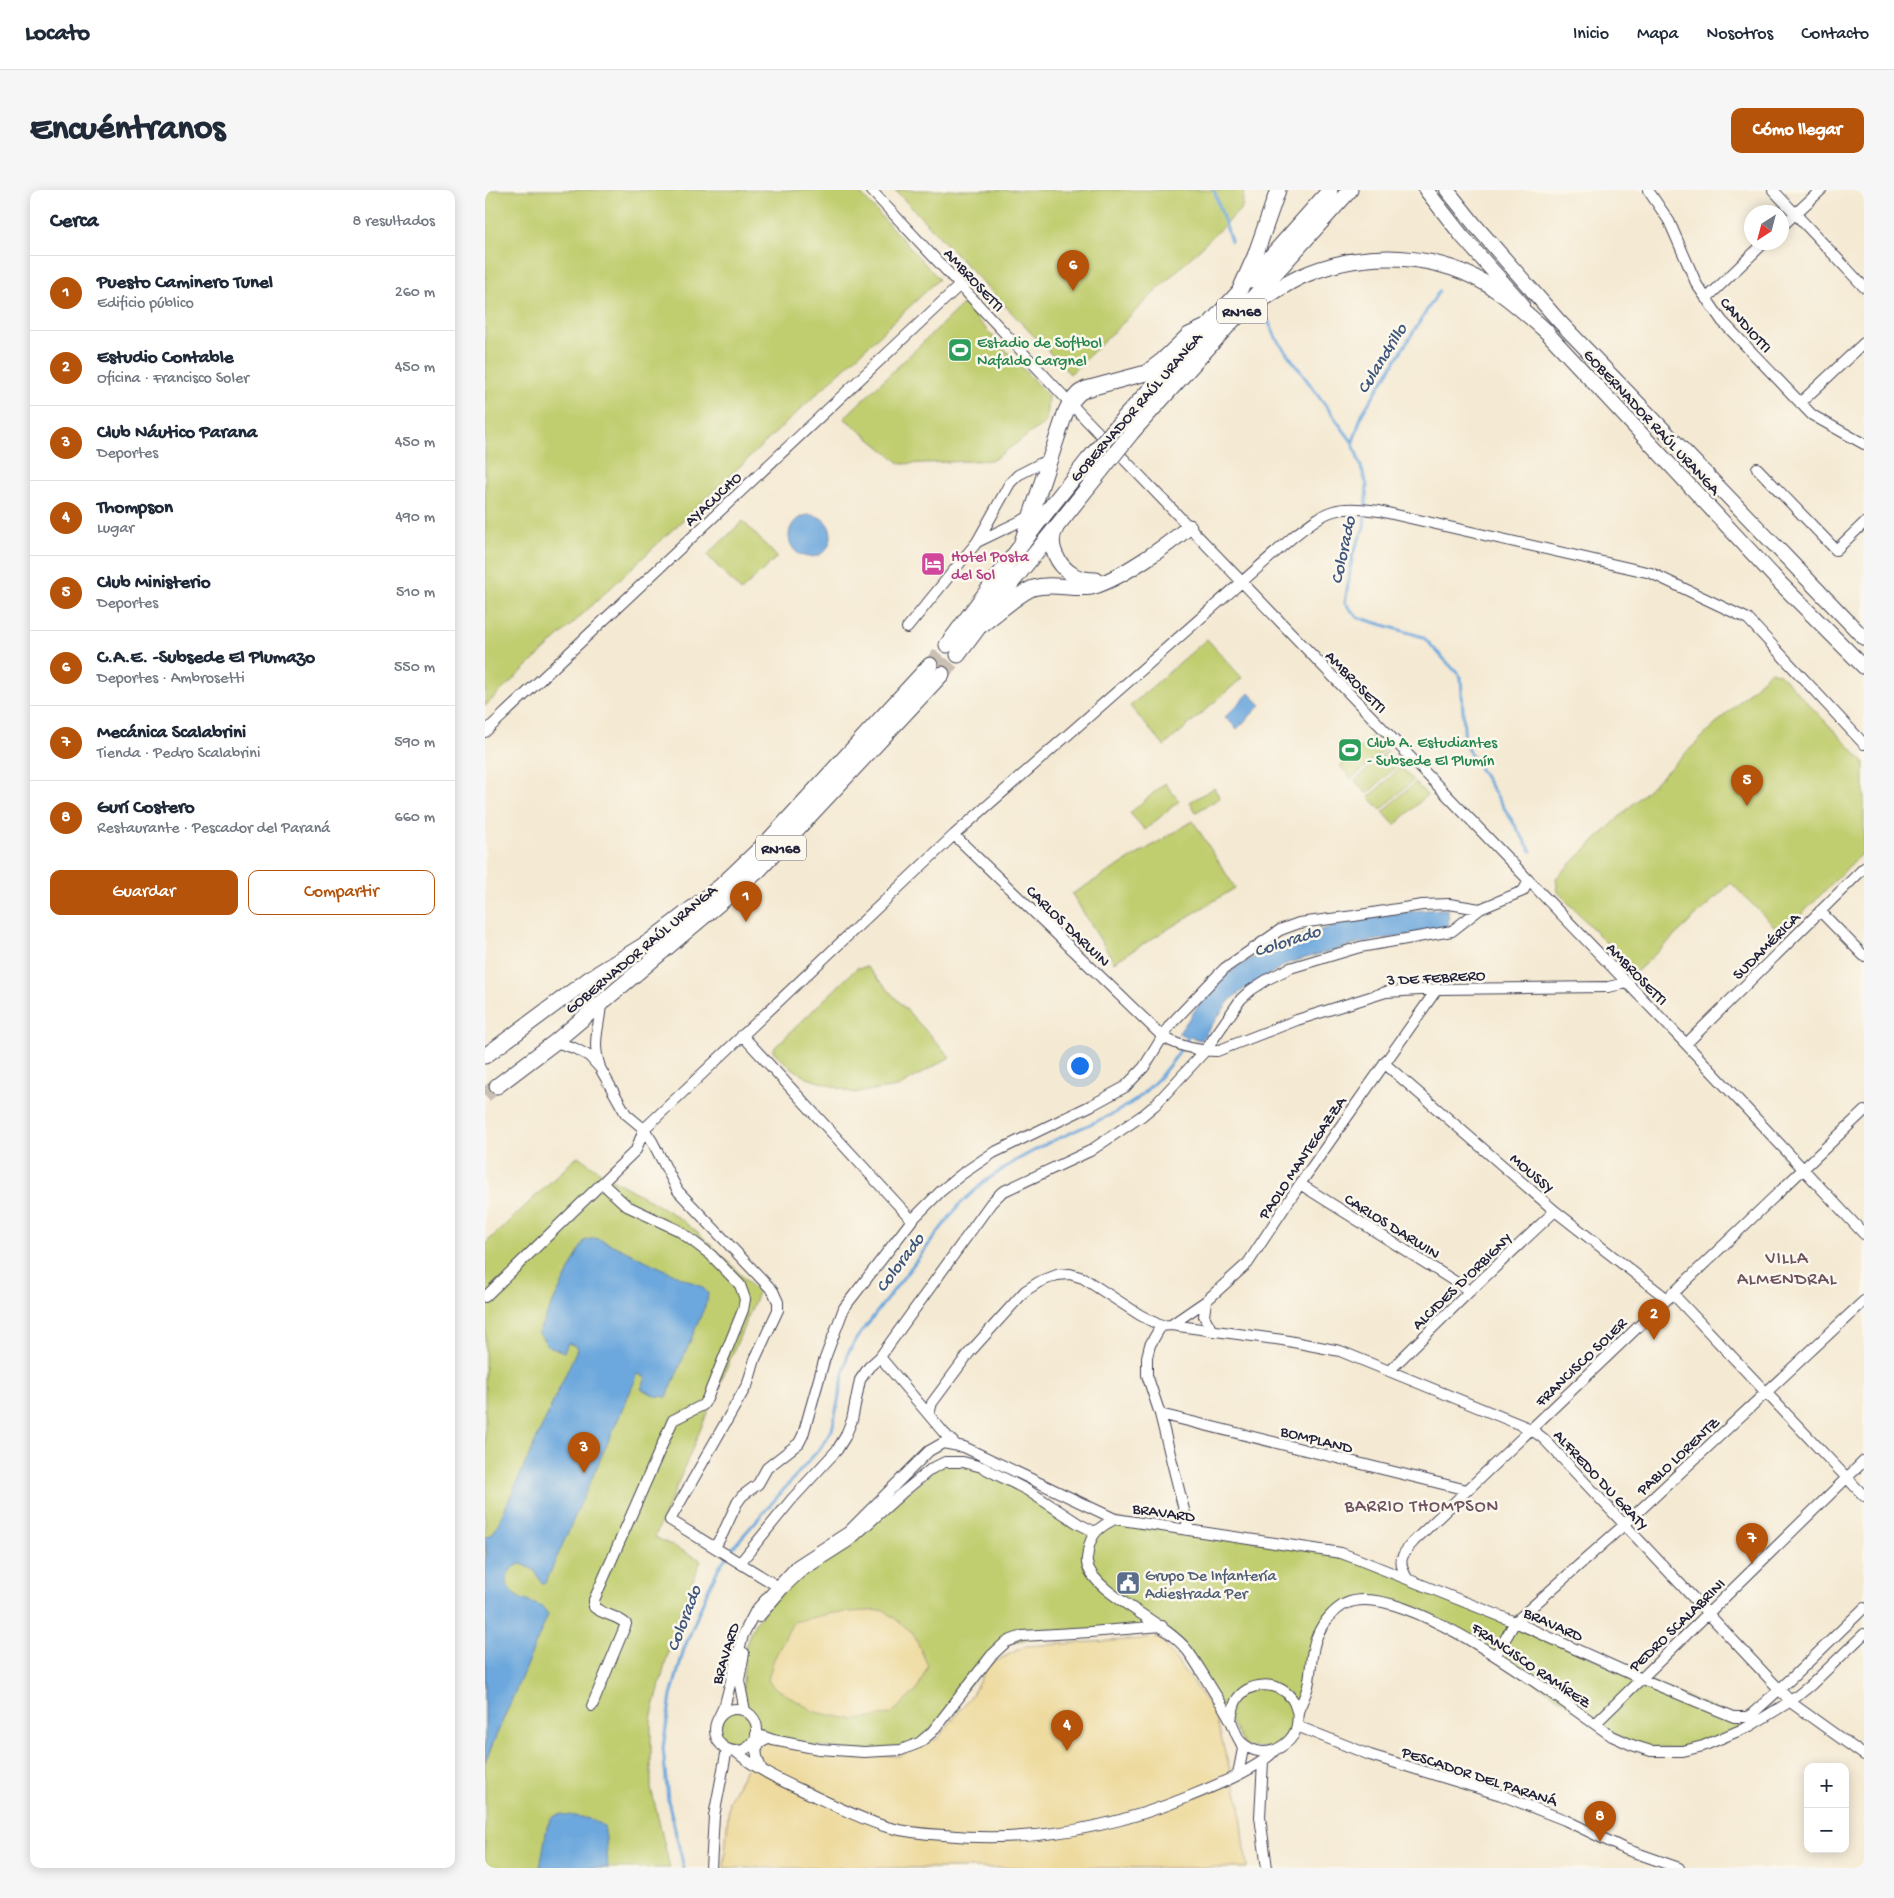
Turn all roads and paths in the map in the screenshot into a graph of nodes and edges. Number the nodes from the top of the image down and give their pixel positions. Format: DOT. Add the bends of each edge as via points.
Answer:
graph roads {
  1 [pos="871,190"];
  2 [pos="1278,190"];
  3 [pos="1330,190"];
  4 [pos="1350,190"];
  5 [pos="1426,190"];
  6 [pos="1447,190"];
  7 [pos="1649,190"];
  8 [pos="1773,190"];
  9 [pos="1821,190"];
  10 [pos="1795,214"];
  11 [pos="1789,220"];
  12 [pos="1757,250"];
  13 [pos="960,285"];
  14 [pos="1864,287"];
  15 [pos="1239,292"];
  16 [pos="1705,299"];
  17 [pos="1236,318"];
  18 [pos="1208,326"];
  19 [pos="1546,331"];
  20 [pos="1864,343"];
  21 [pos="1070,403"];
  22 [pos="1800,403"];
  23 [pos="1864,444"];
  24 [pos="1049,458"];
  25 [pos="1757,468"];
  26 [pos="1051,506"];
  27 [pos="1067,512"];
  28 [pos="1031,515"];
  29 [pos="1864,523"];
  30 [pos="1189,528"];
  31 [pos="977,542"];
  32 [pos="1021,545"];
  33 [pos="1113,578"];
  34 [pos="1241,581"];
  35 [pos="980,626"];
  36 [pos="907,628"];
  37 [pos="1863,636"];
  38 [pos="1864,666"];
  39 [pos="485,732"];
  40 [pos="1864,744"];
  41 [pos="954,835"];
  42 [pos="1864,868"];
  43 [pos="1529,881"];
  44 [pos="1481,909"];
  45 [pos="1820,911"];
  46 [pos="1864,956"];
  47 [pos="1627,983"];
  48 [pos="1437,989"];
  49 [pos="601,1002"];
  50 [pos="742,1036"];
  51 [pos="1167,1039"];
  52 [pos="555,1042"];
  53 [pos="1687,1044"];
  54 [pos="1200,1050"];
  55 [pos="485,1056"];
  56 [pos="1383,1063"];
  57 [pos="600,1068"];
  58 [pos="497,1086"];
  59 [pos="1864,1110"];
  60 [pos="644,1128"];
  61 [pos="1804,1169"];
  62 [pos="603,1184"];
  63 [pos="1300,1184"];
  64 [pos="1555,1211"];
  65 [pos="912,1220"];
  66 [pos="1864,1234"];
  67 [pos="1470,1291"];
  68 [pos="1669,1296"];
  69 [pos="485,1297"];
  70 [pos="1206,1301"];
  71 [pos="1864,1302"];
  72 [pos="1166,1325"];
  73 [pos="1212,1331"];
  74 [pos="880,1357"];
  75 [pos="1389,1371"];
  76 [pos="1765,1392"];
  77 [pos="929,1414"];
  78 [pos="1160,1414"];
  79 [pos="1531,1429"];
  80 [pos="957,1445"];
  81 [pos="1864,1461"];
  82 [pos="1847,1478"];
  83 [pos="1467,1490"];
  84 [pos="1864,1496"];
  85 [pos="1115,1519"];
  86 [pos="1624,1525"];
  87 [pos="1189,1530"];
  88 [pos="1095,1532"];
  89 [pos="715,1547"];
  90 [pos="740,1562"];
  91 [pos="1407,1578"];
  92 [pos="780,1587"];
  93 [pos="1864,1608"];
  94 [pos="1709,1614"];
  95 [pos="1515,1622"];
  96 [pos="1162,1626"];
  97 [pos="1864,1634"];
  98 [pos="1495,1655"];
  99 [pos="1642,1679"];
  100 [pos="1780,1689"];
  101 [pos="1791,1701"];
  102 [pos="592,1706"];
  103 [pos="745,1711"];
  104 [pos="1298,1714"];
  105 [pos="1231,1720"];
  106 [pos="717,1721"];
  107 [pos="1595,1724"];
  108 [pos="1297,1726"];
  109 [pos="756,1734"];
  110 [pos="773,1740"];
  111 [pos="1239,1740"];
  112 [pos="1862,1749"];
  113 [pos="731,1750"];
  114 [pos="1275,1750"];
  115 [pos="1263,1761"];
  116 [pos="763,1770"];
  117 [pos="1238,1774"];
  118 [pos="711,1868"];
  119 [pos="1267,1868"];
  120 [pos="1679,1868"];
  1 -- 13 [label="street, AMBROSETTI"];
  2 -- 15 [label="highway, GOBERNADOR RAÚL URANGA / RN168"];
  3 -- 15 [label="highway"];
  4 -- 17 [label="highway, GOBERNADOR RAÚL URANGA / RN168"];
  5 -- 19 [label="main road, GOBERNADOR RAÚL URANGA"];
  6 -- 37 [label="main road, GOBERNADOR RAÚL URANGA" via="1558,320"];
  7 -- 16 [label="street, CANDIOTTI" via="1669,221"];
  8 -- 10 [label="street"];
  9 -- 10 [label="street"];
  10 -- 11 [label="street"];
  10 -- 14 [label="street"];
  12 -- 16 [label="street"];
  13 -- 21 [label="street, AMBROSETTI"];
  13 -- 39 [label="street, AYACUCHO"];
  15 -- 18 [label="highway, GOBERNADOR RAÚL URANGA / RN168"];
  16 -- 22 [label="street, CANDIOTTI" via="1721,321"];
  17 -- 19 [label="highway" via="1274,291 1327,267 1371,258 1400,258 1433,262 1458,270 1495,289"];
  17 -- 27 [label="highway, GOBERNADOR RAÚL URANGA / RN168, bridge" via="1133,431"];
  18 -- 21 [label="highway" via="1189,335 1146,373 1086,389"];
  18 -- 26 [label="highway, GOBERNADOR RAÚL URANGA / RN168, bridge" via="1122,420"];
  19 -- 38 [label="main road, GOBERNADOR RAÚL URANGA" via="1781,584"];
  20 -- 22 [label="street"];
  21 -- 24 [label="highway"];
  21 -- 30 [label="street, AMBROSETTI"];
  22 -- 23 [label="street, CANDIOTTI" via="1813,415"];
  24 -- 28 [label="highway"];
  24 -- 31 [label="street" via="1018,474 1010,483"];
  25 -- 29 [label="street" via="1836,550"];
  26 -- 28 [label="street"];
  26 -- 32 [label="highway, GOBERNADOR RAÚL URANGA / RN168"];
  27 -- 33 [label="highway" via="1053,533 1057,559 1074,576 1085,580"];
  27 -- 35 [label="highway, GOBERNADOR RAÚL URANGA / RN168"];
  28 -- 31 [label="street"];
  28 -- 32 [label="highway"];
  30 -- 33 [label="highway"];
  30 -- 34 [label="street, AMBROSETTI"];
  31 -- 36 [label="street"];
  32 -- 35 [label="highway, GOBERNADOR RAÚL URANGA / RN168" via="953,650"];
  33 -- 35 [label="highway" via="1091,587 1035,587"];
  34 -- 40 [label="street" via="1313,521 1333,510 1351,508 1651,573 1748,619"];
  34 -- 41 [label="street"];
  34 -- 43 [label="street, AMBROSETTI"];
  41 -- 50 [label="street"];
  41 -- 51 [label="street, CARLOS DARWIN"];
  42 -- 45 [label="street, SUDAMÉRICA"];
  43 -- 44 [label="street" via="1523,891"];
  43 -- 47 [label="street, AMBROSETTI"];
  44 -- 51 [label="street" via="1449,904 1422,905 1288,926 1214,978 1170,1025"];
  44 -- 54 [label="street" via="1452,931 1360,947 1290,968 1241,999"];
  45 -- 46 [label="street"];
  45 -- 53 [label="street, SUDAMÉRICA"];
  47 -- 48 [label="street, 3 DE FEBRERO" via="1608,987"];
  47 -- 53 [label="street, AMBROSETTI"];
  48 -- 54 [label="street, 3 DE FEBRERO" via="1386,992 1297,1020 1217,1051"];
  48 -- 56 [label="street, PAOLO MANTEGAZZA"];
  49 -- 52 [label="highway, GOBERNADOR RAÚL URANGA / RN168"];
  49 -- 55 [label="highway, GOBERNADOR RAÚL URANGA / RN168" via="759,870 936,669 721,886 649,942 589,979"];
  49 -- 57 [label="street" via="595,1039"];
  50 -- 60 [label="street"];
  50 -- 65 [label="street"];
  51 -- 54 [label="street"];
  51 -- 65 [label="street" via="1125,1087 993,1153 941,1191"];
  52 -- 57 [label="street" via="589,1056"];
  52 -- 58 [label="highway, GOBERNADOR RAÚL URANGA / RN168"];
  53 -- 61 [label="street, AMBROSETTI"];
  54 -- 74 [label="street" via="1155,1105 1133,1122 1090,1151 1002,1192"];
  56 -- 63 [label="street, PAOLO MANTEGAZZA"];
  56 -- 64 [label="street, MOUSSY"];
  57 -- 60 [label="street" via="626,1114"];
  59 -- 61 [label="street, FRANCISCO SOLER"];
  60 -- 62 [label="street" via="636,1150"];
  60 -- 89 [label="street" via="679,1191 773,1291 778,1302 778,1310 747,1383 670,1520"];
  61 -- 66 [label="street, AMBROSETTI"];
  61 -- 68 [label="street, FRANCISCO SOLER"];
  62 -- 69 [label="street"];
  62 -- 102 [label="street" via="627,1206 678,1230 711,1255 740,1285 745,1299 707,1399 703,1405 673,1420 594,1600 598,1611 626,1624"];
  63 -- 67 [label="street, CARLOS DARWIN"];
  63 -- 70 [label="street, PAOLO MANTEGAZZA" via="1248,1263"];
  64 -- 67 [label="street, ALCIDES D'ORBIGNY"];
  64 -- 68 [label="street, MOUSSY"];
  65 -- 89 [label="street" via="844,1308 799,1443 767,1468 758,1484 742,1496"];
  67 -- 75 [label="street, ALCIDES D'ORBIGNY"];
  68 -- 76 [label="street, MOUSSY"];
  68 -- 79 [label="street, FRANCISCO SOLER"];
  70 -- 72 [label="street, PAOLO MANTEGAZZA"];
  70 -- 73 [label="street" via="1204,1316"];
  71 -- 76 [label="street, PABLO LORENTZ"];
  72 -- 73 [label="street, ALFREDO DU GRATY"];
  72 -- 77 [label="street, ALFREDO DU GRATY" via="1140,1315 1083,1278 1057,1275 1025,1291 969,1353 932,1404"];
  72 -- 78 [label="street, PAOLO MANTEGAZZA" via="1150,1345 1147,1357 1147,1375"];
  73 -- 75 [label="street, ALFREDO DU GRATY" via="1340,1351"];
  74 -- 77 [label="street"];
  74 -- 90 [label="street" via="860,1380 852,1420 837,1450"];
  75 -- 79 [label="street, ALFREDO DU GRATY"];
  76 -- 82 [label="street, MOUSSY"];
  76 -- 86 [label="street, PABLO LORENTZ"];
  77 -- 80 [label="street"];
  78 -- 83 [label="street, BOMPLAND"];
  78 -- 87 [label="street, PAOLO MANTEGAZZA"];
  79 -- 83 [label="street, FRANCISCO SOLER"];
  79 -- 86 [label="street, ALFREDO DU GRATY" via="1545,1439"];
  80 -- 85 [label="street, BRAVARD"];
  80 -- 92 [label="street, BRAVARD" via="943,1443 933,1447 848,1532 805,1558"];
  81 -- 82 [label="street, PEDRO SCALABRINI"];
  82 -- 84 [label="street, MOUSSY"];
  82 -- 94 [label="street, PEDRO SCALABRINI"];
  83 -- 91 [label="street, FRANCISCO SOLER" via="1404,1553 1401,1566"];
  85 -- 87 [label="street, BRAVARD"];
  85 -- 88 [label="street"];
  86 -- 94 [label="street, ALFREDO DU GRATY"];
  86 -- 95 [label="street, PABLO LORENTZ"];
  87 -- 91 [label="street, BRAVARD" via="1341,1553"];
  88 -- 92 [label="street, BRAVARD" via="1027,1490 982,1467 945,1462 931,1469 848,1542"];
  88 -- 96 [label="street" via="1089,1543 1087,1563 1094,1578 1111,1595"];
  89 -- 90 [label="street"];
  90 -- 92 [label="street"];
  91 -- 95 [label="street, BRAVARD"];
  92 -- 103 [label="street, BRAVARD" via="757,1620 745,1649 739,1680"];
  92 -- 106 [label="street, BRAVARD" via="756,1610 749,1622"];
  93 -- 100 [label="street"];
  94 -- 99 [label="street, PEDRO SCALABRINI"];
  94 -- 100 [label="street, ALFREDO DU GRATY"];
  95 -- 98 [label="street, PABLO LORENTZ"];
  95 -- 99 [label="street, BRAVARD"];
  96 -- 105 [label="street" via="1187,1649"];
  96 -- 110 [label="street" via="1050,1633 1022,1636 1006,1642 985,1663 932,1732 901,1750 819,1749"];
  97 -- 101 [label="street, FRANCISCO RAMÍREZ"];
  98 -- 104 [label="street, FRANCISCO RAMÍREZ" via="1419,1614 1356,1600 1335,1611 1318,1633 1308,1686"];
  98 -- 107 [label="street, FRANCISCO RAMÍREZ"];
  99 -- 100 [label="street, BRAVARD" via="1734,1717 1747,1717"];
  99 -- 107 [label="street, PEDRO SCALABRINI"];
  100 -- 101 [label="street, ALFREDO DU GRATY"];
  101 -- 107 [label="street, FRANCISCO RAMÍREZ" via="1737,1732 1693,1749 1671,1752 1632,1745"];
  101 -- 112 [label="street, ALFREDO DU GRATY"];
  103 -- 106 [label="street" via="729,1710"];
  103 -- 109 [label="street" via="755,1724"];
  104 -- 105 [label="street" via="1292,1698 1279,1688 1264,1685 1248,1689 1236,1700"];
  104 -- 108 [label="street"];
  105 -- 111 [label="street"];
  106 -- 113 [label="street" via="715,1732 719,1742"];
  108 -- 114 [label="street" via="1291,1738"];
  108 -- 120 [label="street, PESCADOR DEL PARANÁ" via="1370,1755 1501,1795 1565,1820 1625,1849"];
  109 -- 110 [label="street"];
  109 -- 113 [label="street" via="751,1745"];
  110 -- 116 [label="street" via="764,1740 757,1747 756,1755"];
  111 -- 114 [label="street" via="1253,1750"];
  111 -- 117 [label="street" via="1243,1749"];
  113 -- 116 [label="street"];
  113 -- 118 [label="street" via="713,1816"];
  114 -- 115 [label="street"];
  115 -- 117 [label="street"];
  115 -- 119 [label="street" via="1260,1817"];
  116 -- 117 [label="street" via="887,1827 980,1838 1012,1838 1125,1820"];
}
